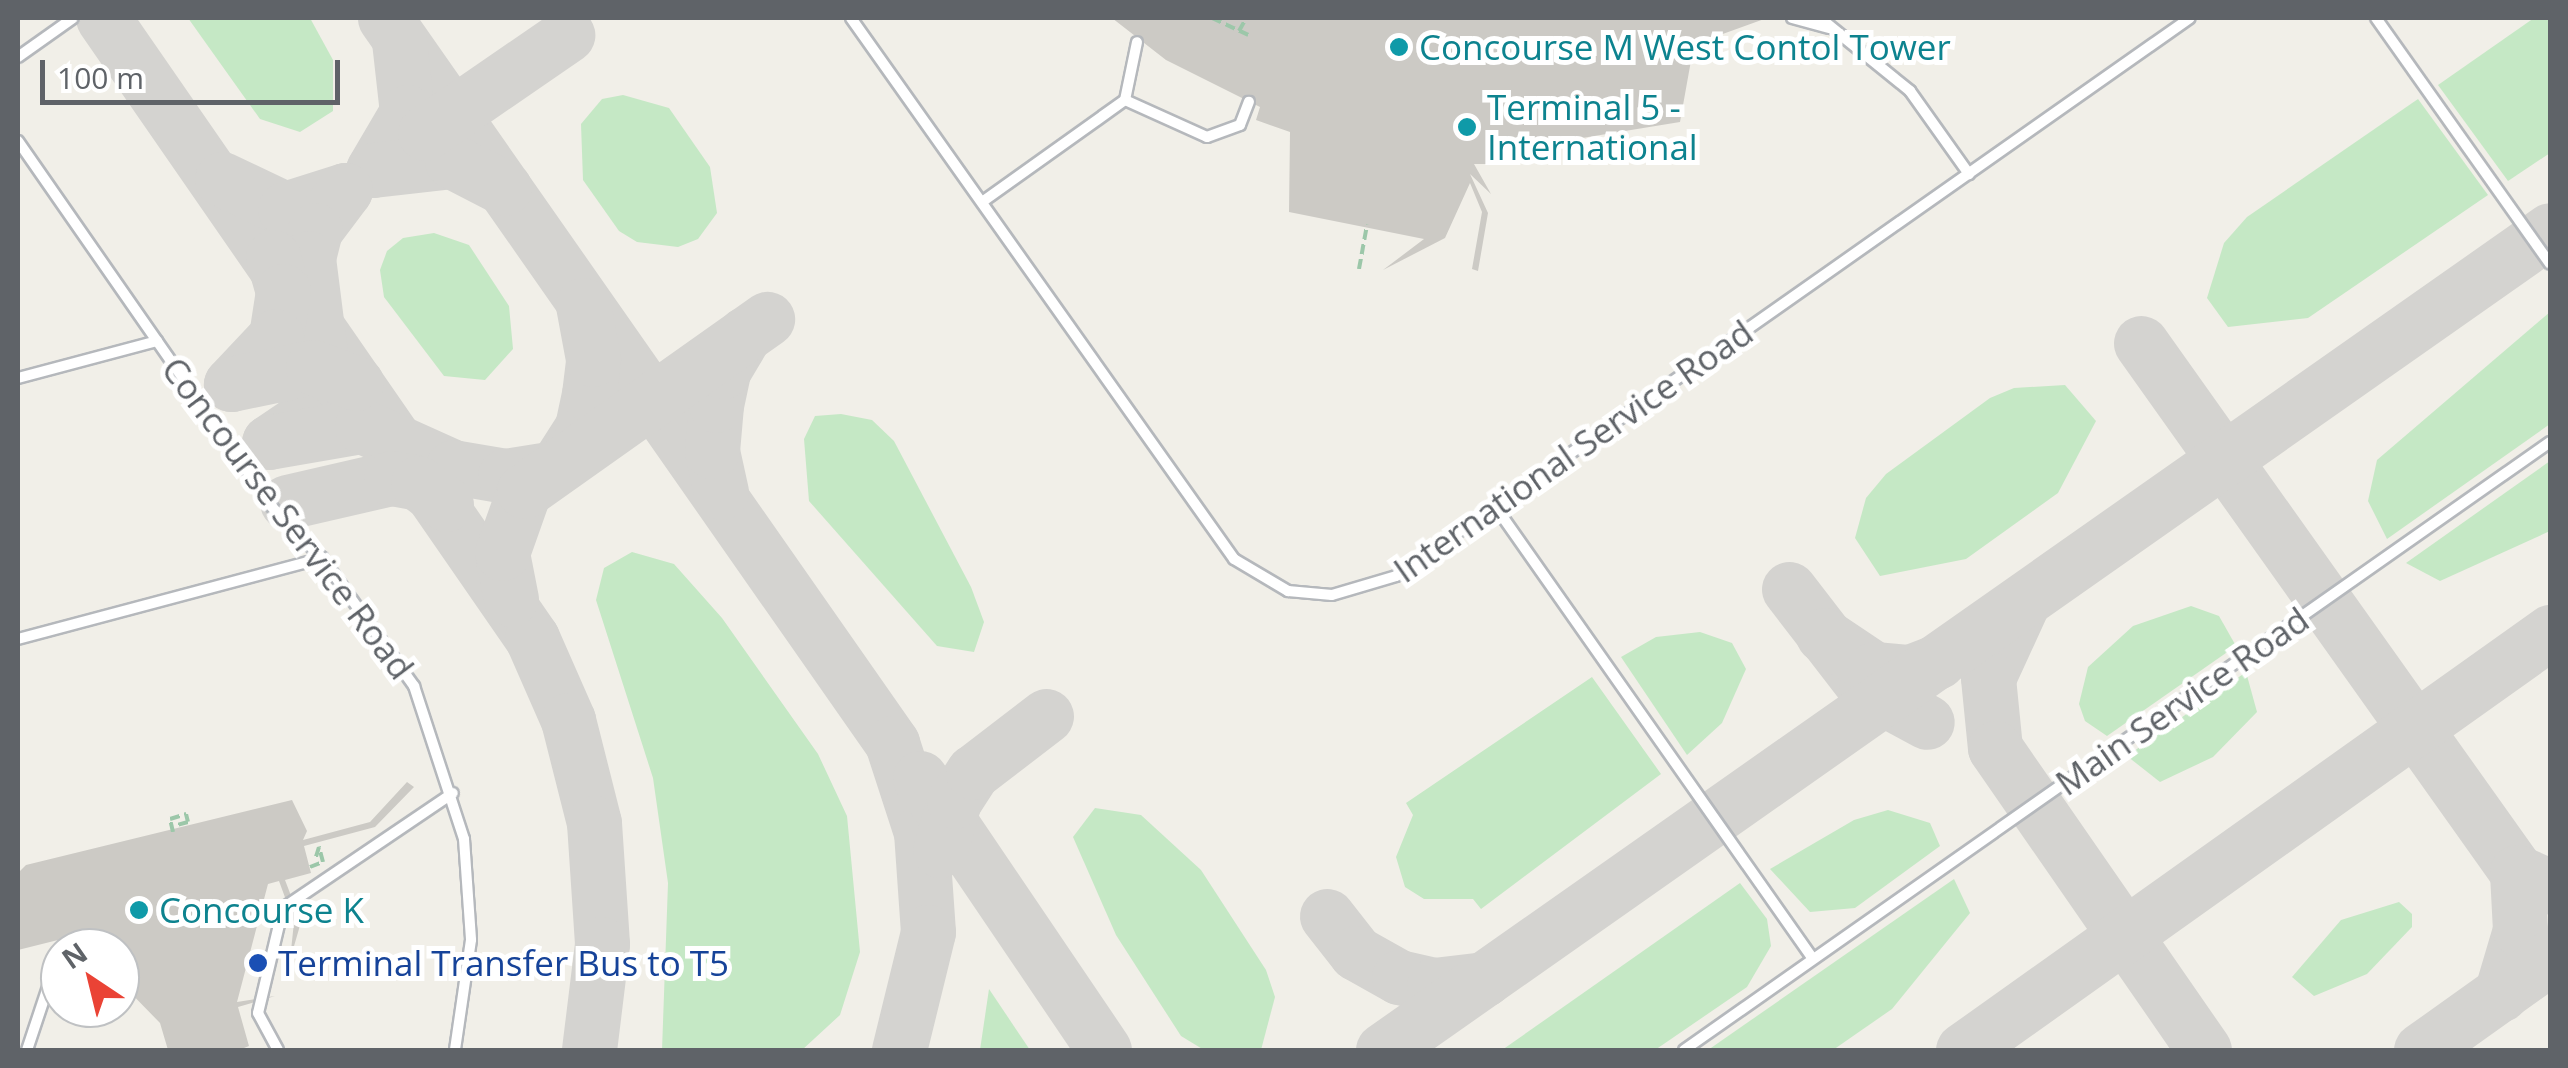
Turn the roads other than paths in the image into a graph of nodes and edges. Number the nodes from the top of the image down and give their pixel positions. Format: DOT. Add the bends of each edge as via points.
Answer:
graph roads {
  1 [pos="73,18"];
  2 [pos="851,18"];
  3 [pos="1792,18"];
  4 [pos="1820,18"];
  5 [pos="2190,18"];
  6 [pos="2376,18"];
  7 [pos="1831,28"];
  8 [pos="1137,42"];
  9 [pos="18,56"];
  10 [pos="1125,100"];
  11 [pos="1249,102"];
  12 [pos="18,141"];
  13 [pos="1969,174"];
  14 [pos="982,202"];
  15 [pos="2550,264"];
  16 [pos="157,341"];
  17 [pos="18,378"];
  18 [pos="2550,442"];
  19 [pos="1495,506"];
  20 [pos="322,558"];
  21 [pos="18,639"];
  22 [pos="454,793"];
  23 [pos="1813,959"];
  24 [pos="40,1010"];
  25 [pos="27,1050"];
  26 [pos="278,1050"];
  27 [pos="455,1050"];
  28 [pos="1684,1050"];
  1 -- 9 [label="lane"];
  2 -- 14 [label="lane, International Service Road"];
  3 -- 7 [label="lane"];
  4 -- 7 [label="lane"];
  5 -- 13 [label="lane, International Service Road"];
  6 -- 15 [label="lane"];
  7 -- 13 [label="lane" via="1910,91"];
  8 -- 10 [label="lane"];
  10 -- 11 [label="lane" via="1206,137 1240,125"];
  10 -- 14 [label="lane"];
  12 -- 16 [label="lane, Concourse Service Road"];
  13 -- 19 [label="lane, International Service Road"];
  14 -- 19 [label="lane, International Service Road" via="1218,538 1268,582 1308,594 1382,584"];
  16 -- 17 [label="lane"];
  16 -- 20 [label="lane, Concourse Service Road" via="272,507"];
  18 -- 23 [label="lane, Main Service Road"];
  19 -- 23 [label="lane"];
  20 -- 21 [label="lane"];
  20 -- 22 [label="lane, Concourse Service Road" via="404,668"];
  22 -- 26 [label="lane" via="283,908 258,1013"];
  22 -- 27 [label="lane, Concourse Service Road" via="472,940"];
  23 -- 28 [label="lane, Main Service Road"];
  24 -- 25 [label="lane"];
}
